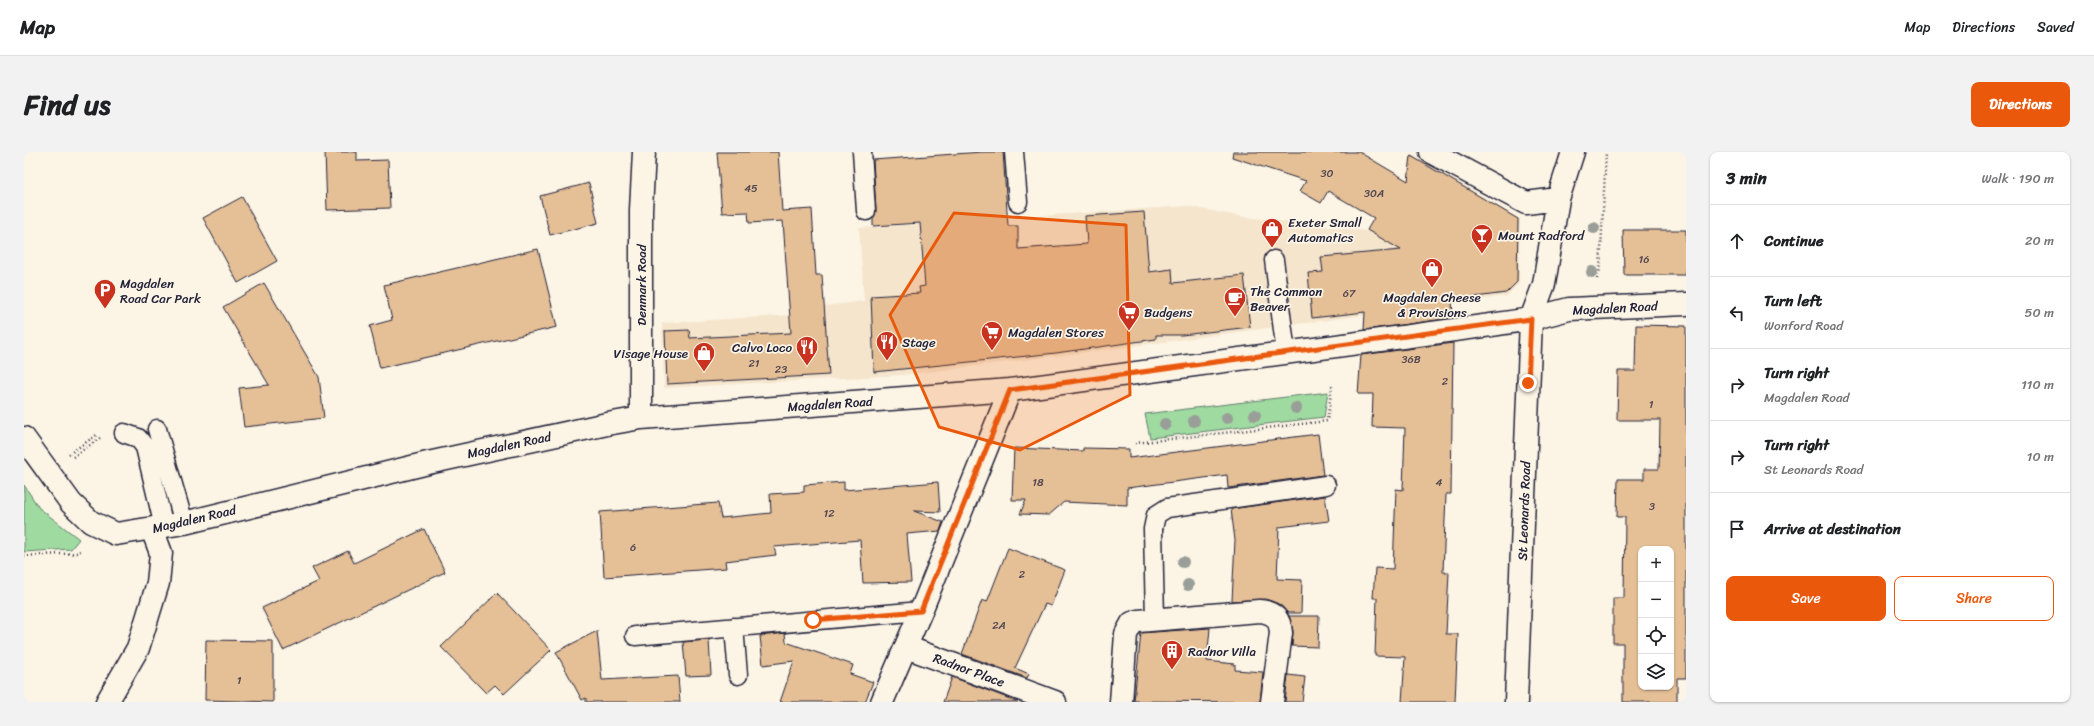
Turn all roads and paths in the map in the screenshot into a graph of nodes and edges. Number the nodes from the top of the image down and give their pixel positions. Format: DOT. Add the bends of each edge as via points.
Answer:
graph roads {
  1 [pos="644,152"];
  2 [pos="862,152"];
  3 [pos="1014,152"];
  4 [pos="1432,152"];
  5 [pos="1573,152"];
  6 [pos="1606,152"];
  7 [pos="1558,199"];
  8 [pos="1018,202"];
  9 [pos="866,211"];
  10 [pos="1274,260"];
  11 [pos="1596,282"];
  12 [pos="1686,304"];
  13 [pos="1531,319"];
  14 [pos="1286,353"];
  15 [pos="1332,386"];
  16 [pos="1010,390"];
  17 [pos="641,418"];
  18 [pos="157,430"];
  19 [pos="99,433"];
  20 [pos="124,433"];
  21 [pos="24,438"];
  22 [pos="95,441"];
  23 [pos="1135,443"];
  24 [pos="69,454"];
  25 [pos="71,458"];
  26 [pos="1326,485"];
  27 [pos="176,524"];
  28 [pos="101,528"];
  29 [pos="24,556"];
  30 [pos="921,611"];
  31 [pos="1166,619"];
  32 [pos="734,627"];
  33 [pos="635,636"];
  34 [pos="906,647"];
  35 [pos="738,674"];
  36 [pos="107,702"];
  37 [pos="882,702"];
  38 [pos="1055,702"];
  39 [pos="1121,702"];
  40 [pos="1272,702"];
  41 [pos="1516,702"];
  1 -- 17 [label="street, Denmark Road" via="641,210"];
  2 -- 9 [label="lane"];
  3 -- 8 [label="lane"];
  4 -- 7 [label="street" via="1526,203"];
  5 -- 7 [label="street, St Leonards Road"];
  6 -- 11 [label="path" via="1600,269"];
  7 -- 13 [label="street, St Leonards Road" via="1544,284"];
  10 -- 14 [label="lane"];
  12 -- 13 [label="street, Magdalen Road" via="1569,309"];
  13 -- 14 [label="street, Magdalen Road"];
  13 -- 41 [label="street, St Leonards Road"];
  14 -- 16 [label="street, Magdalen Road"];
  15 -- 23 [label="path" via="1327,421"];
  16 -- 17 [label="street, Magdalen Road"];
  16 -- 30 [label="street"];
  17 -- 27 [label="street, Magdalen Road" via="428,463"];
  18 -- 27 [label="lane"];
  19 -- 24 [label="path"];
  20 -- 27 [label="lane" via="138,438 145,447"];
  21 -- 28 [label="street, Magdalen Road" via="71,503 90,522"];
  22 -- 25 [label="path"];
  26 -- 31 [label="lane" via="1166,508 1156,515 1153,529"];
  27 -- 28 [label="street, Magdalen Road" via="116,534"];
  27 -- 36 [label="street" via="161,553 158,583 138,648"];
  28 -- 29 [label="path" via="78,553"];
  30 -- 32 [label="lane"];
  30 -- 34 [label="street"];
  31 -- 39 [label="street" via="1138,621 1128,628"];
  31 -- 40 [label="street" via="1259,611 1276,616 1281,633"];
  32 -- 33 [label="lane"];
  32 -- 35 [label="lane"];
  34 -- 37 [label="street"];
  34 -- 38 [label="street, Radnor Place"];
}
